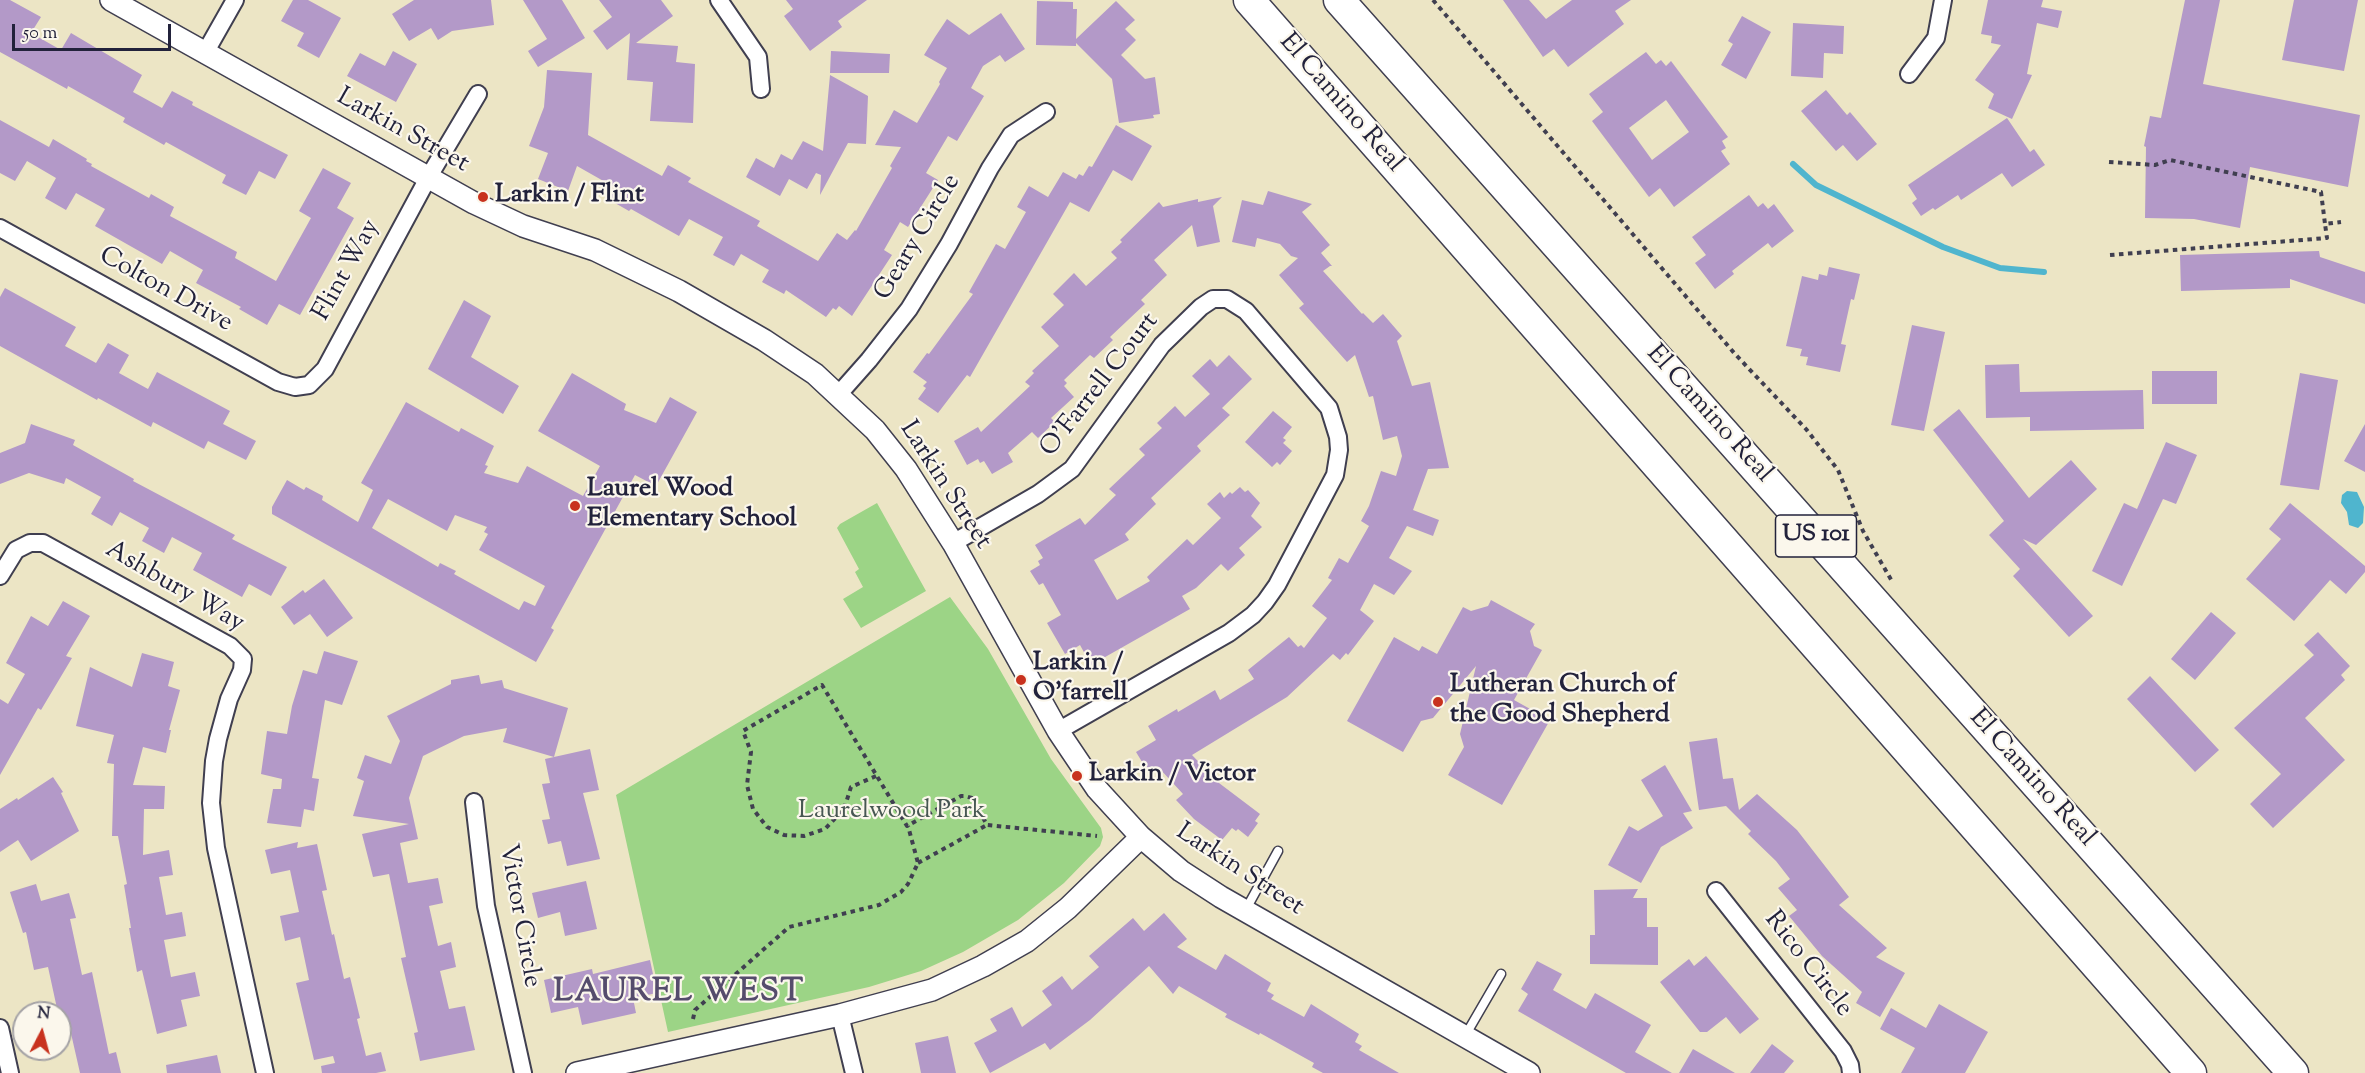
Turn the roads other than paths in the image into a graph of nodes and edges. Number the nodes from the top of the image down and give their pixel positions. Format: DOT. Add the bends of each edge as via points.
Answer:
graph roads {
  1 [pos="111,0"];
  2 [pos="235,0"];
  3 [pos="1249,0"];
  4 [pos="1339,0"];
  5 [pos="1944,0"];
  6 [pos="723,1"];
  7 [pos="205,53"];
  8 [pos="1909,74"];
  9 [pos="761,89"];
  10 [pos="478,94"];
  11 [pos="1046,112"];
  12 [pos="428,178"];
  13 [pos="0,228"];
  14 [pos="309,385"];
  15 [pos="838,394"];
  16 [pos="953,543"];
  17 [pos="0,576"];
  18 [pos="1058,731"];
  19 [pos="474,802"];
  20 [pos="1141,837"];
  21 [pos="1278,851"];
  22 [pos="1716,891"];
  23 [pos="1245,911"];
  24 [pos="1501,974"];
  25 [pos="840,1015"];
  26 [pos="0,1028"];
  27 [pos="1465,1036"];
  28 [pos="10,1073"];
  29 [pos="265,1073"];
  30 [pos="523,1073"];
  31 [pos="577,1073"];
  32 [pos="854,1073"];
  33 [pos="1529,1073"];
  34 [pos="1851,1073"];
  35 [pos="2191,1073"];
  36 [pos="2293,1073"];
  1 -- 7 [label="street, Larkin Street"];
  2 -- 7 [label="street"];
  3 -- 35 [label="highway, El Camino Real / US 101"];
  4 -- 36 [label="highway, El Camino Real / US 101"];
  5 -- 8 [label="street" via="1936,38"];
  6 -- 9 [label="street" via="758,57"];
  7 -- 12 [label="street, Larkin Street"];
  10 -- 12 [label="street, Flint Way"];
  11 -- 15 [label="street, Geary Circle" via="1011,135 914,301"];
  12 -- 14 [label="street, Flint Way" via="325,369"];
  12 -- 15 [label="street, Larkin Street" via="497,215 595,250 668,285 781,351"];
  13 -- 14 [label="street, Colton Drive" via="278,382 295,387"];
  15 -- 16 [label="street, Larkin Street" via="891,449"];
  16 -- 18 [label="street, Larkin Street"];
  16 -- 18 [label="street, O'Farrell Court" via="1038,494 1071,469 1162,345 1213,299 1227,299 1246,311 1329,408 1338,437 1335,475 1265,602 1229,633"];
  17 -- 29 [label="street, Ashbury Way" via="16,550 30,543 43,543 230,646 243,659 218,739 212,803 216,848"];
  18 -- 20 [label="street, Larkin Street" via="1097,789"];
  19 -- 30 [label="street, Victor Circle" via="486,906"];
  20 -- 23 [label="street, Larkin Street" via="1181,871"];
  20 -- 25 [label="street" via="1068,908 1027,941 932,990"];
  21 -- 23 [label="lane"];
  22 -- 34 [label="street, Rico Circle" via="1843,1051"];
  23 -- 27 [label="street, Larkin Street"];
  24 -- 27 [label="lane"];
  25 -- 31 [label="street"];
  25 -- 32 [label="street"];
  26 -- 28 [label="street"];
  27 -- 33 [label="street, Larkin Street"];
}
